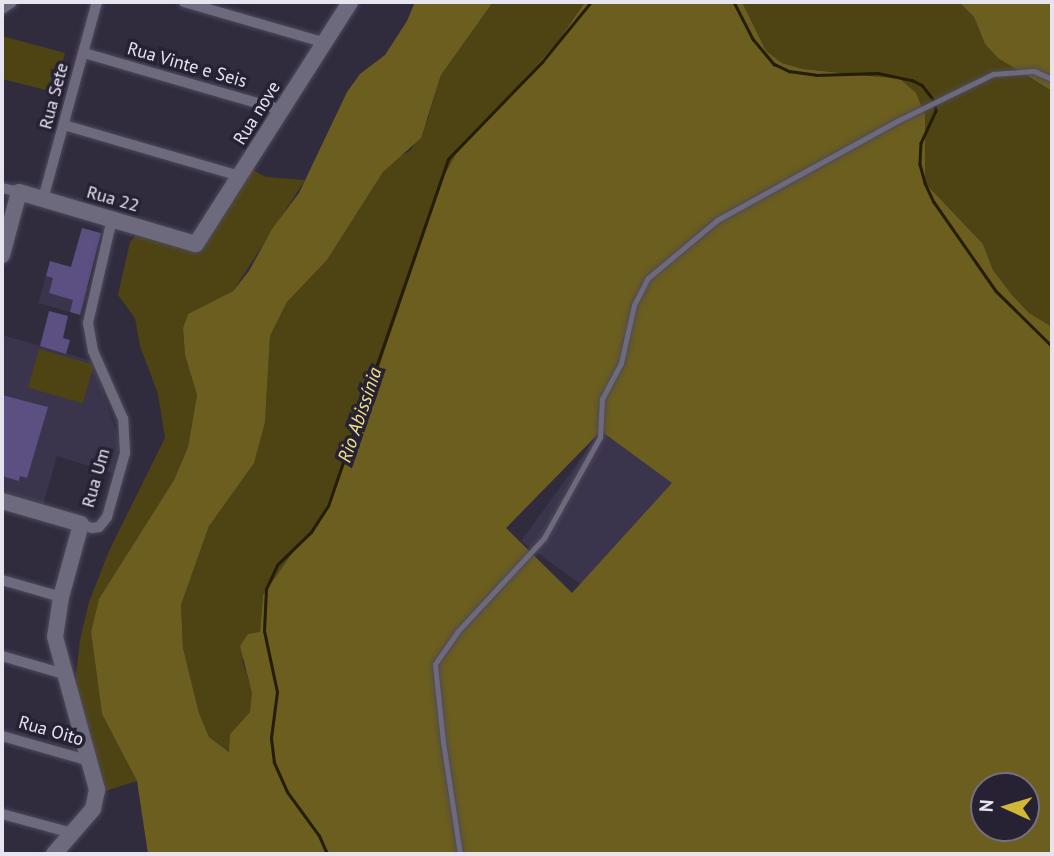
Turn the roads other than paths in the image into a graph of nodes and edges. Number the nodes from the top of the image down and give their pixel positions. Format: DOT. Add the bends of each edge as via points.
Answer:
graph roads {
  1 [pos="12,2"];
  2 [pos="97,2"];
  3 [pos="184,2"];
  4 [pos="350,2"];
  5 [pos="2,9"];
  6 [pos="323,42"];
  7 [pos="83,53"];
  8 [pos="1052,79"];
  9 [pos="281,110"];
  10 [pos="64,125"];
  11 [pos="239,176"];
  12 [pos="2,188"];
  13 [pos="19,192"];
  14 [pos="43,199"];
  15 [pos="113,219"];
  16 [pos="196,244"];
  17 [pos="2,255"];
  18 [pos="2,501"];
  19 [pos="81,524"];
  20 [pos="2,580"];
  21 [pos="61,597"];
  22 [pos="2,656"];
  23 [pos="64,674"];
  24 [pos="2,736"];
  25 [pos="90,761"];
  26 [pos="2,814"];
  27 [pos="72,833"];
  28 [pos="54,854"];
  29 [pos="460,854"];
  1 -- 5 [label="street"];
  2 -- 7 [label="street, Rua Sete"];
  3 -- 6 [label="street"];
  4 -- 6 [label="street, Rua nove"];
  6 -- 9 [label="street, Rua nove"];
  7 -- 9 [label="street, Rua Vinte e Seis"];
  7 -- 10 [label="street, Rua Sete"];
  8 -- 29 [label="lane" via="1034,71 993,74 897,121 717,220 648,278 635,305 621,363 602,399 600,437 544,538 457,632 435,664"];
  9 -- 11 [label="street, Rua nove"];
  10 -- 11 [label="street"];
  10 -- 14 [label="street, Rua Sete"];
  11 -- 16 [label="street, Rua nove"];
  12 -- 13 [label="street"];
  13 -- 14 [label="street, Rua 22"];
  13 -- 17 [label="street"];
  14 -- 15 [label="street, Rua 22"];
  15 -- 16 [label="street, Rua 22"];
  15 -- 19 [label="street, Rua Um" via="88,323 93,351 123,419 125,453 107,517 99,527"];
  18 -- 19 [label="street"];
  19 -- 21 [label="street, Rua Um"];
  20 -- 21 [label="street"];
  21 -- 23 [label="street, Rua Um" via="55,637"];
  22 -- 23 [label="street"];
  23 -- 25 [label="street, Rua Um"];
  24 -- 25 [label="street, Rua Oito"];
  25 -- 27 [label="street, Rua Um" via="97,790 93,809"];
  26 -- 27 [label="street"];
  27 -- 28 [label="street"];
}
